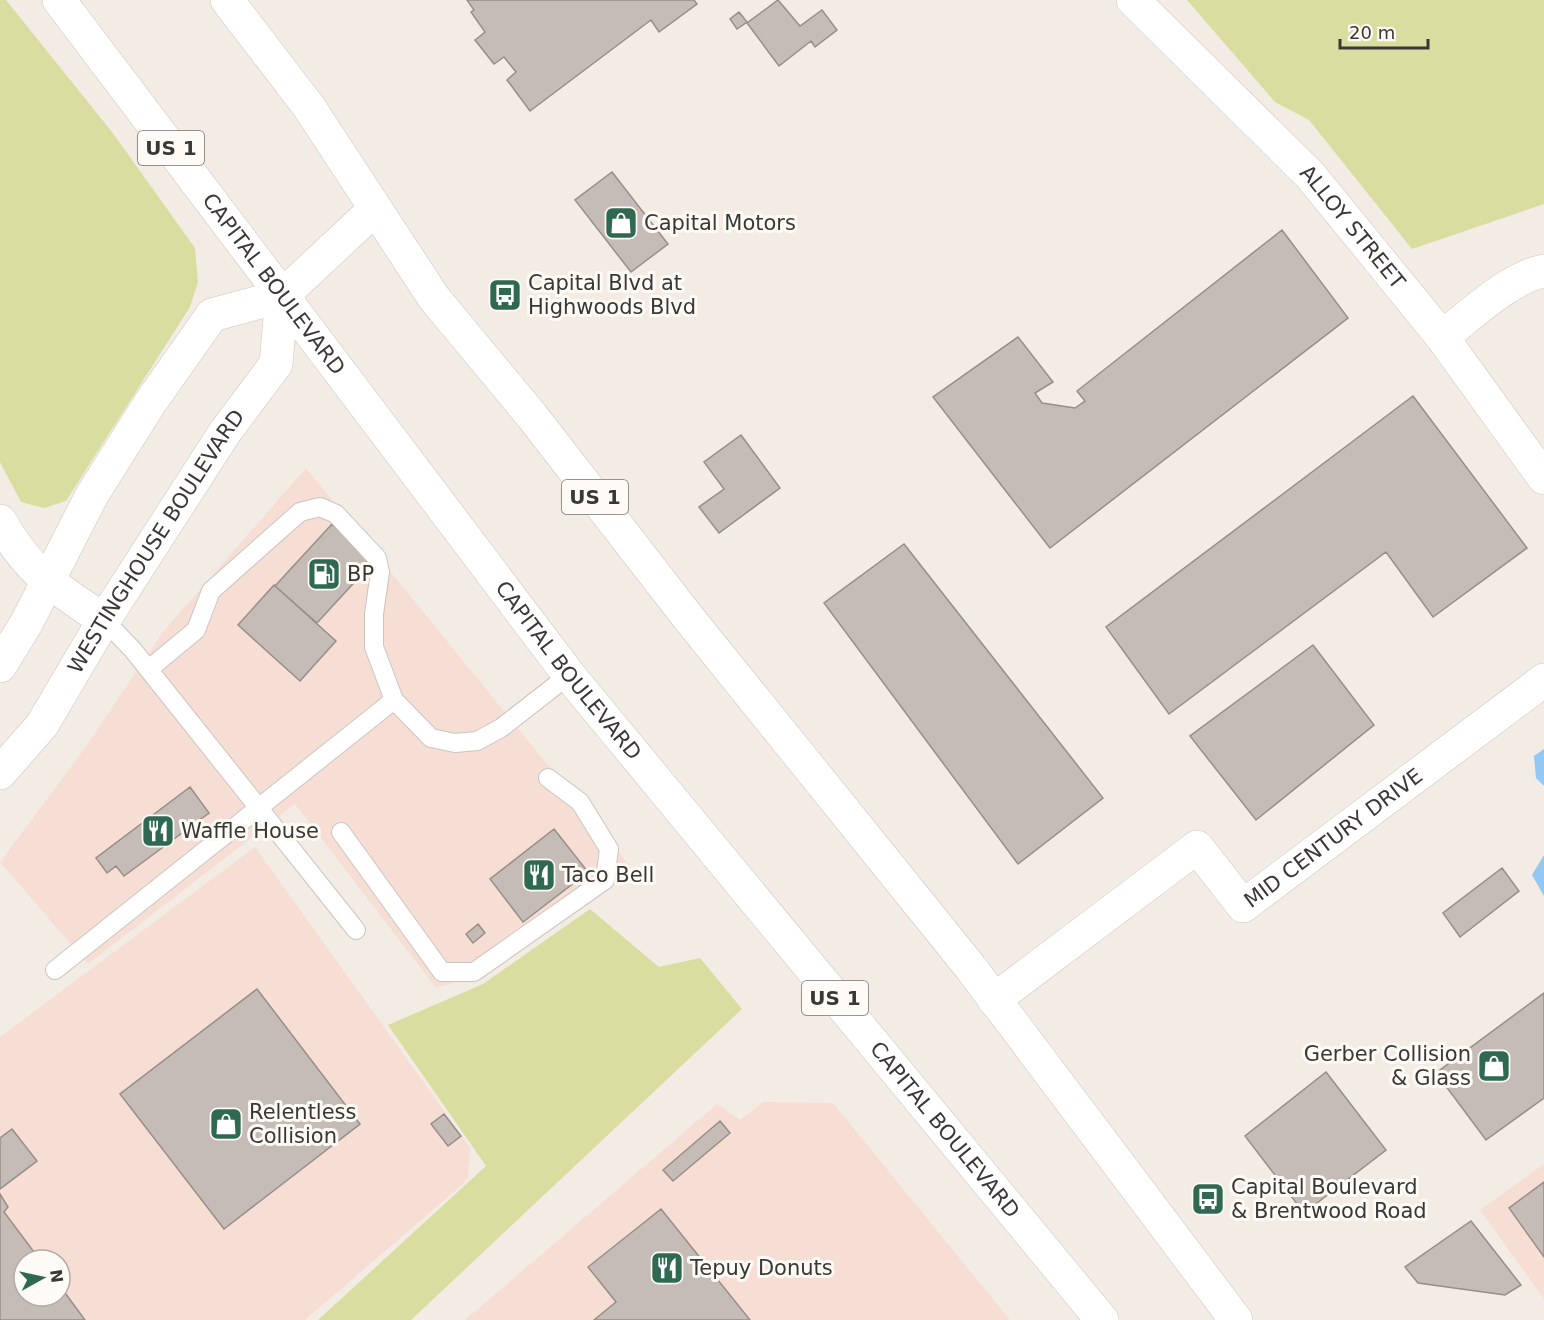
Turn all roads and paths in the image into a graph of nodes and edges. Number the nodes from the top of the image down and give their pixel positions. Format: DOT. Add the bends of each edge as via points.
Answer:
graph roads {
  1 [pos="59,0"];
  2 [pos="227,0"];
  3 [pos="1133,0"];
  4 [pos="375,209"];
  5 [pos="1544,271"];
  6 [pos="282,296"];
  7 [pos="1442,337"];
  8 [pos="1544,478"];
  9 [pos="0,521"];
  10 [pos="46,582"];
  11 [pos="104,620"];
  12 [pos="0,666"];
  13 [pos="149,669"];
  14 [pos="569,675"];
  15 [pos="1544,680"];
  16 [pos="394,700"];
  17 [pos="0,773"];
  18 [pos="548,778"];
  19 [pos="259,806"];
  20 [pos="341,832"];
  21 [pos="356,930"];
  22 [pos="55,970"];
  23 [pos="994,1000"];
  24 [pos="1102,1320"];
  25 [pos="1236,1320"];
  1 -- 6 [label="main road, CAPITAL BOULEVARD / US 1"];
  2 -- 4 [label="main road, US 1" via="309,107"];
  3 -- 7 [label="main road, ALLOY STREET" via="1310,175"];
  4 -- 6 [label="main road"];
  4 -- 23 [label="main road, US 1" via="434,298 532,416"];
  5 -- 7 [label="main road" via="1503,291"];
  6 -- 10 [label="main road" via="212,315 126,440"];
  6 -- 11 [label="main road, WESTINGHOUSE BOULEVARD" via="276,364 225,432"];
  6 -- 14 [label="main road, CAPITAL BOULEVARD / US 1"];
  7 -- 8 [label="main road, ALLOY STREET"];
  9 -- 10 [label="main road" via="26,562"];
  10 -- 11 [label="main road"];
  10 -- 12 [label="main road"];
  11 -- 13 [label="lane"];
  11 -- 17 [label="main road, WESTINGHOUSE BOULEVARD" via="42,725"];
  13 -- 16 [label="lane" via="196,630 211,591 300,512 320,507 336,514 377,558 380,573 374,647"];
  13 -- 19 [label="lane"];
  14 -- 16 [label="lane" via="501,728 477,741 455,743 431,738"];
  14 -- 24 [label="main road, CAPITAL BOULEVARD / US 1"];
  15 -- 23 [label="main road, MID CENTURY DRIVE" via="1243,906 1197,847"];
  16 -- 19 [label="lane"];
  18 -- 20 [label="lane" via="580,802 609,849 605,880 474,972 442,972"];
  19 -- 21 [label="lane"];
  19 -- 22 [label="lane"];
  23 -- 25 [label="main road, US 1"];
}
